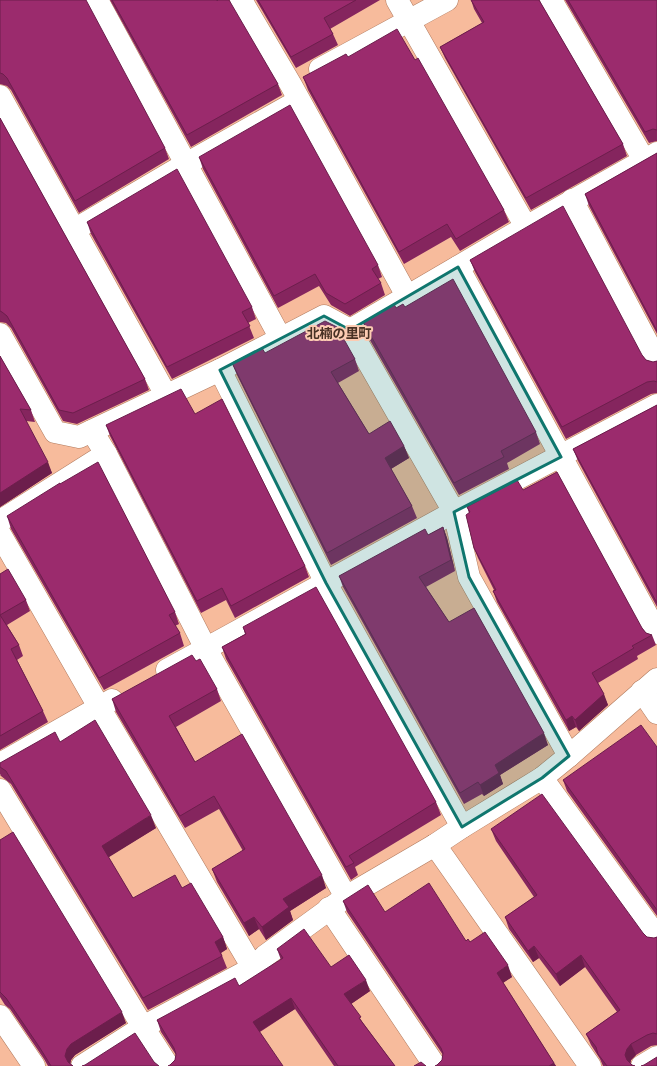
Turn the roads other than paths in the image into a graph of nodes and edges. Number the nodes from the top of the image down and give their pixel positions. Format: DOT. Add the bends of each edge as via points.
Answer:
graph roads {
  1 [pos="97,0"];
  2 [pos="241,0"];
  3 [pos="397,0"];
  4 [pos="447,0"];
  5 [pos="551,0"];
  6 [pos="409,20"];
  7 [pos="295,93"];
  8 [pos="0,96"];
  9 [pos="651,156"];
  10 [pos="186,164"];
  11 [pos="572,200"];
  12 [pos="526,226"];
  13 [pos="74,230"];
  14 [pos="458,267"];
  15 [pos="407,296"];
  16 [pos="350,330"];
  17 [pos="0,334"];
  18 [pos="281,339"];
  19 [pos="657,361"];
  20 [pos="220,370"];
  21 [pos="166,395"];
  22 [pos="657,405"];
  23 [pos="92,431"];
  24 [pos="106,454"];
  25 [pos="561,457"];
  26 [pos="454,512"];
  27 [pos="0,521"];
  28 [pos="0,534"];
  29 [pos="326,583"];
  30 [pos="657,633"];
  31 [pos="206,649"];
  32 [pos="153,678"];
  33 [pos="649,685"];
  34 [pos="126,693"];
  35 [pos="99,707"];
  36 [pos="657,713"];
  37 [pos="569,756"];
  38 [pos="0,764"];
  39 [pos="542,778"];
  40 [pos="0,790"];
  41 [pos="462,827"];
  42 [pos="436,845"];
  43 [pos="338,903"];
  44 [pos="657,937"];
  45 [pos="253,968"];
  46 [pos="0,1016"];
  47 [pos="143,1027"];
  48 [pos="0,1036"];
  49 [pos="657,1057"];
  50 [pos="20,1066"];
  51 [pos="34,1066"];
  52 [pos="82,1066"];
  53 [pos="168,1066"];
  54 [pos="436,1066"];
  55 [pos="590,1066"];
  56 [pos="642,1066"];
  1 -- 10 [label="street"];
  2 -- 7 [label="street"];
  3 -- 6 [label="street"];
  4 -- 6 [label="street"];
  5 -- 9 [label="street"];
  6 -- 7 [label="street"];
  6 -- 12 [label="street"];
  7 -- 10 [label="street"];
  7 -- 15 [label="street"];
  8 -- 13 [label="street"];
  9 -- 11 [label="street"];
  10 -- 13 [label="street"];
  10 -- 18 [label="street"];
  11 -- 12 [label="street"];
  11 -- 19 [label="street"];
  12 -- 14 [label="street"];
  13 -- 21 [label="street"];
  14 -- 15 [label="street"];
  14 -- 25 [label="street"];
  15 -- 16 [label="street"];
  16 -- 18 [label="street" via="324,316"];
  16 -- 26 [label="street"];
  17 -- 23 [label="street" via="55,432 79,438"];
  18 -- 20 [label="street"];
  20 -- 21 [label="street"];
  20 -- 29 [label="street"];
  21 -- 23 [label="street"];
  22 -- 25 [label="street"];
  23 -- 24 [label="street"];
  24 -- 27 [label="street"];
  24 -- 31 [label="street"];
  25 -- 26 [label="street"];
  25 -- 30 [label="street"];
  26 -- 29 [label="street"];
  26 -- 37 [label="street" via="468,577"];
  28 -- 35 [label="street"];
  29 -- 31 [label="street"];
  29 -- 41 [label="street"];
  31 -- 32 [label="street"];
  31 -- 43 [label="street"];
  33 -- 36 [label="street"];
  33 -- 37 [label="street"];
  34 -- 35 [label="street"];
  35 -- 38 [label="street"];
  35 -- 45 [label="street"];
  37 -- 39 [label="street"];
  39 -- 41 [label="street"];
  39 -- 44 [label="street"];
  40 -- 47 [label="street"];
  41 -- 42 [label="street"];
  42 -- 43 [label="street"];
  42 -- 55 [label="street"];
  43 -- 45 [label="street" via="265,956"];
  43 -- 54 [label="street"];
  45 -- 47 [label="street"];
  46 -- 51 [label="street"];
  47 -- 52 [label="street"];
  47 -- 53 [label="street"];
  48 -- 50 [label="street"];
  49 -- 56 [label="street"];
}
